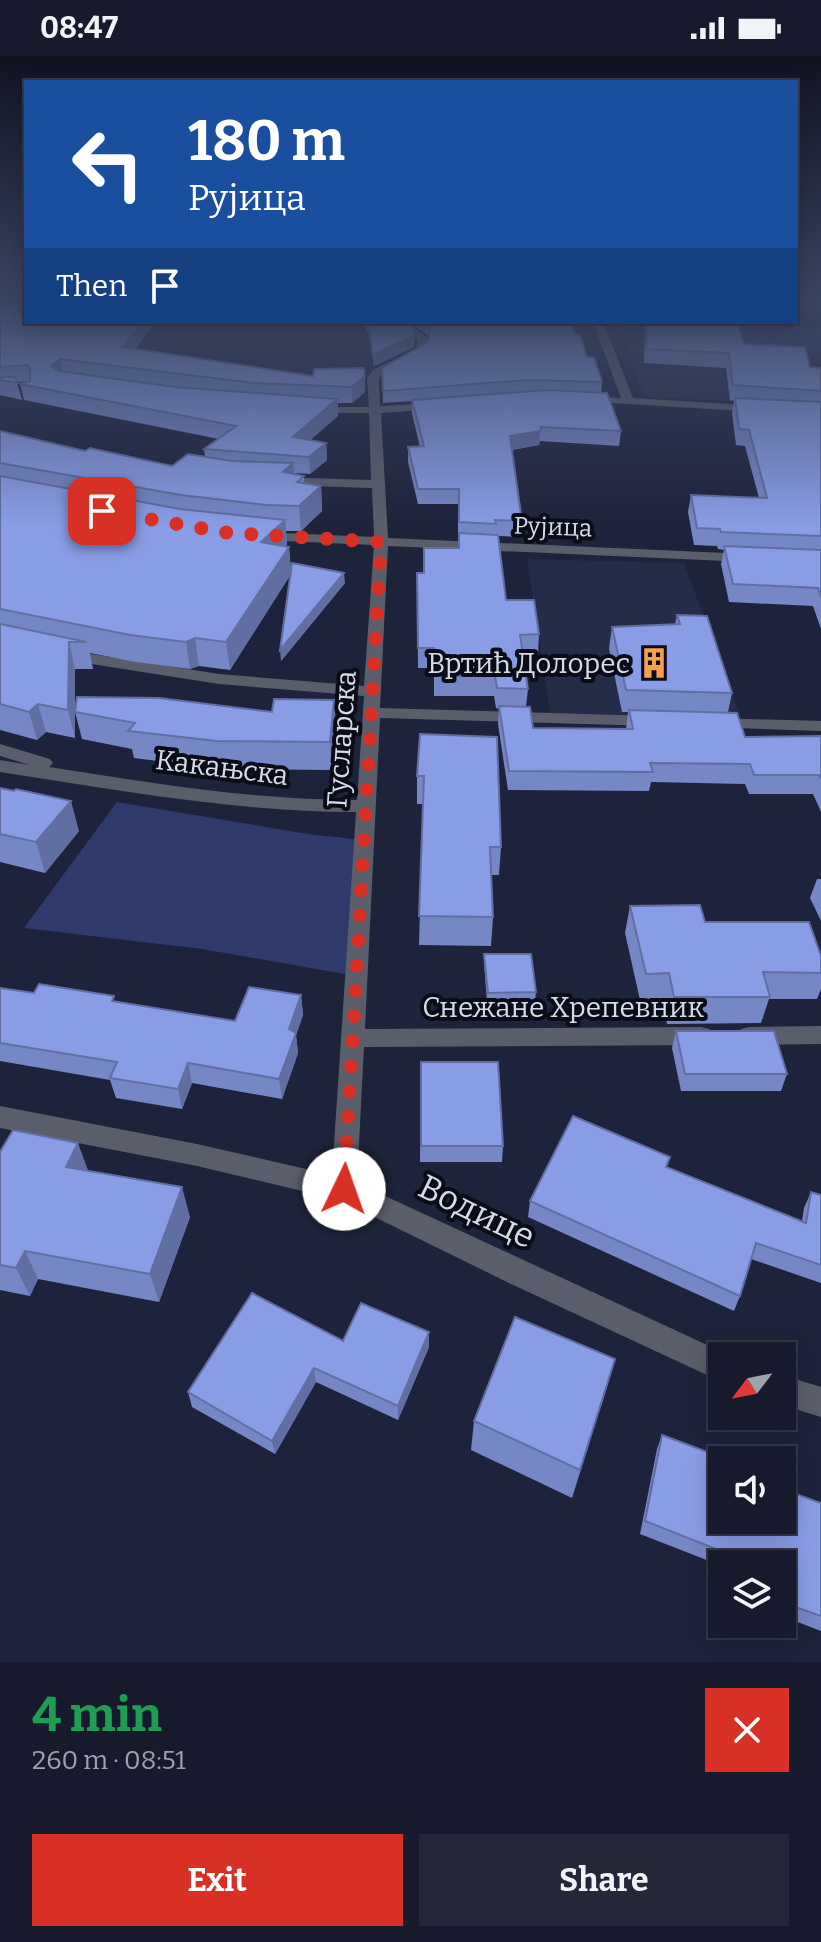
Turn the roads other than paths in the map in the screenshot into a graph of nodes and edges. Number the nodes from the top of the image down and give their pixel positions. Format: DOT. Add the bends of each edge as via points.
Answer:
graph roads {
  1 [pos="374,378"];
  2 [pos="619,378"];
  3 [pos="577,398"];
  4 [pos="628,401"];
  5 [pos="455,404"];
  6 [pos="301,409"];
  7 [pos="372,410"];
  8 [pos="780,410"];
  9 [pos="259,480"];
  10 [pos="378,484"];
  11 [pos="242,534"];
  12 [pos="381,542"];
  13 [pos="759,558"];
  14 [pos="45,651"];
  15 [pos="372,691"];
  16 [pos="372,713"];
  17 [pos="821,726"];
  18 [pos="0,750"];
  19 [pos="0,766"];
  20 [pos="74,776"];
  21 [pos="364,806"];
  22 [pos="821,1035"];
  23 [pos="353,1038"];
  24 [pos="0,1117"];
  25 [pos="344,1189"];
  26 [pos="708,1361"];
  27 [pos="796,1394"];
  28 [pos="821,1402"];
  1 -- 7 [label="street, Гусларска"];
  2 -- 4 [label="street"];
  3 -- 4 [label="street"];
  4 -- 8 [label="street"];
  5 -- 7 [label="street"];
  6 -- 7 [label="street"];
  7 -- 10 [label="street, Гусларска"];
  9 -- 10 [label="street"];
  10 -- 12 [label="street, Гусларска"];
  11 -- 12 [label="street, Рујица"];
  12 -- 13 [label="street, Рујица"];
  12 -- 15 [label="street, Гусларска"];
  14 -- 15 [label="street" via="135,670 251,685"];
  15 -- 16 [label="street, Гусларска"];
  16 -- 17 [label="street"];
  16 -- 21 [label="street, Гусларска"];
  18 -- 20 [label="street, Какањска"];
  19 -- 20 [label="street, Какањска"];
  20 -- 21 [label="street, Какањска" via="194,795"];
  21 -- 23 [label="street, Гусларска"];
  22 -- 23 [label="street, Снежане Хрепевник"];
  23 -- 25 [label="street, Гусларска"];
  24 -- 25 [label="street, Водице"];
  25 -- 26 [label="street, Водице"];
  27 -- 28 [label="street"];
}
